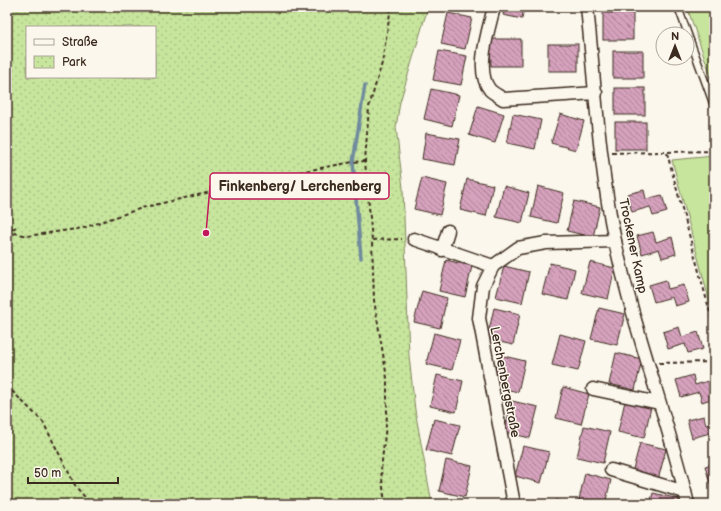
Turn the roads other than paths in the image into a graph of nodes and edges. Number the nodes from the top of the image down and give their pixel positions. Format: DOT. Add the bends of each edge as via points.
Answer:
graph roads {
  1 [pos="494,7"];
  2 [pos="587,7"];
  3 [pos="678,7"];
  4 [pos="596,93"];
  5 [pos="714,106"];
  6 [pos="448,231"];
  7 [pos="414,240"];
  8 [pos="615,241"];
  9 [pos="442,250"];
  10 [pos="493,266"];
  11 [pos="593,389"];
  12 [pos="659,403"];
  13 [pos="611,470"];
  14 [pos="685,492"];
  15 [pos="514,504"];
  16 [pos="688,504"];
  1 -- 4 [label="street" via="482,63 484,79 490,90 503,99"];
  2 -- 4 [label="street, Trockener Kamp"];
  3 -- 5 [label="lane"];
  4 -- 8 [label="street, Trockener Kamp" via="601,152"];
  6 -- 9 [label="street"];
  7 -- 9 [label="street"];
  8 -- 10 [label="street, Lerchenbergstraße" via="546,243 518,248"];
  8 -- 12 [label="street, Trockener Kamp"];
  9 -- 10 [label="street"];
  10 -- 15 [label="street, Lerchenbergstraße" via="483,286 479,318"];
  11 -- 12 [label="street"];
  12 -- 14 [label="street, Trockener Kamp"];
  13 -- 14 [label="street"];
  14 -- 16 [label="street, Trockener Kamp"];
}
